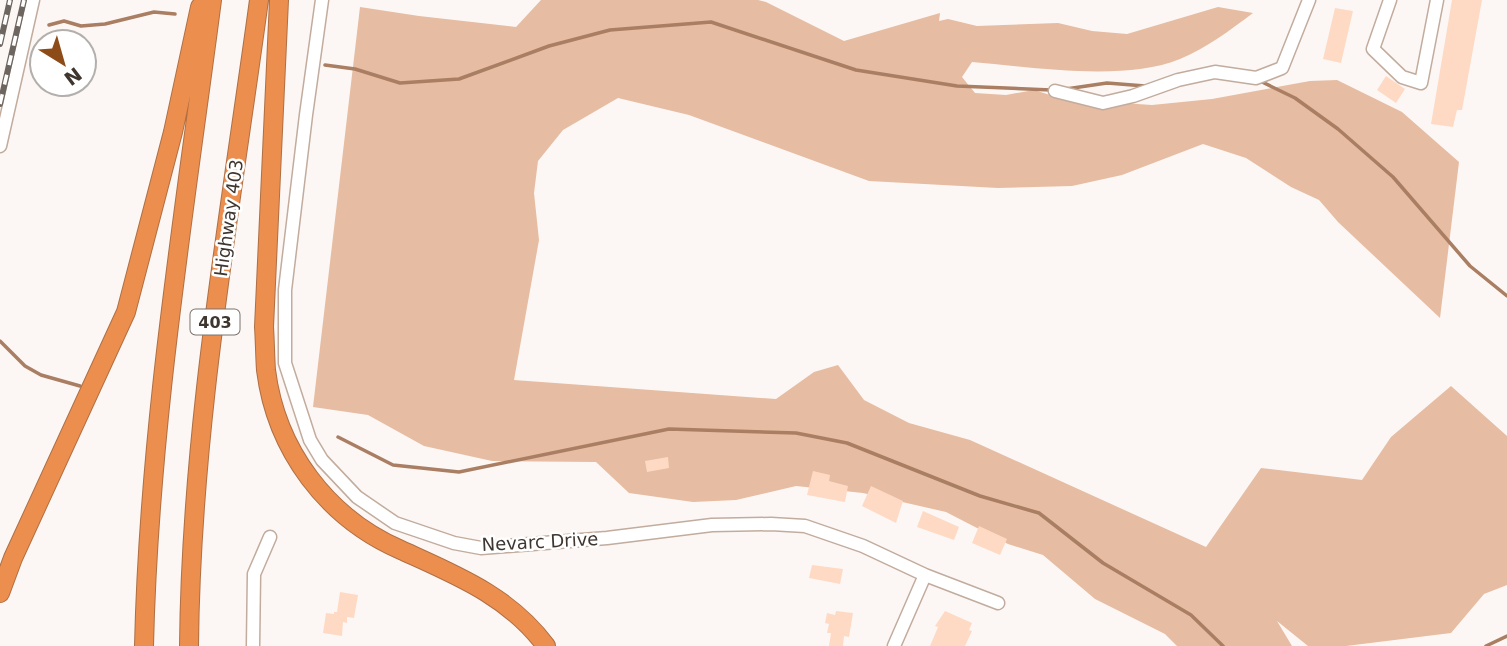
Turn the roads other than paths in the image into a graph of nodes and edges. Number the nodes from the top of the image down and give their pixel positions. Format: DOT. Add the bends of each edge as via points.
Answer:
graph roads {
  1 [pos="33,0"];
  2 [pos="201,0"];
  3 [pos="212,0"];
  4 [pos="259,0"];
  5 [pos="279,0"];
  6 [pos="322,0"];
  7 [pos="1309,0"];
  8 [pos="1390,0"];
  9 [pos="1437,0"];
  10 [pos="1055,91"];
  11 [pos="0,146"];
  12 [pos="270,537"];
  13 [pos="925,575"];
  14 [pos="0,593"];
  15 [pos="998,603"];
  16 [pos="144,646"];
  17 [pos="188,646"];
  18 [pos="253,646"];
  19 [pos="546,646"];
  20 [pos="894,646"];
  1 -- 11 [label="street"];
  2 -- 14 [label="highway" via="173,132 125,312"];
  3 -- 16 [label="highway, 403" via="155,436"];
  4 -- 17 [label="highway, Highway 403 / 403" via="198,445"];
  5 -- 19 [label="highway" via="264,327 266,370 281,428 310,480 348,519 365,532 491,594 523,619"];
  6 -- 13 [label="street, Nevarc Drive" via="285,290 285,363 310,440 357,497 395,523 481,548 712,525 804,526 863,546"];
  7 -- 10 [label="street" via="1282,68 1256,78 1215,72 1103,103"];
  8 -- 9 [label="street" via="1373,49 1402,77 1421,83"];
  12 -- 18 [label="street" via="254,574"];
  13 -- 15 [label="street, Nevarc Drive"];
  13 -- 20 [label="street"];
}
